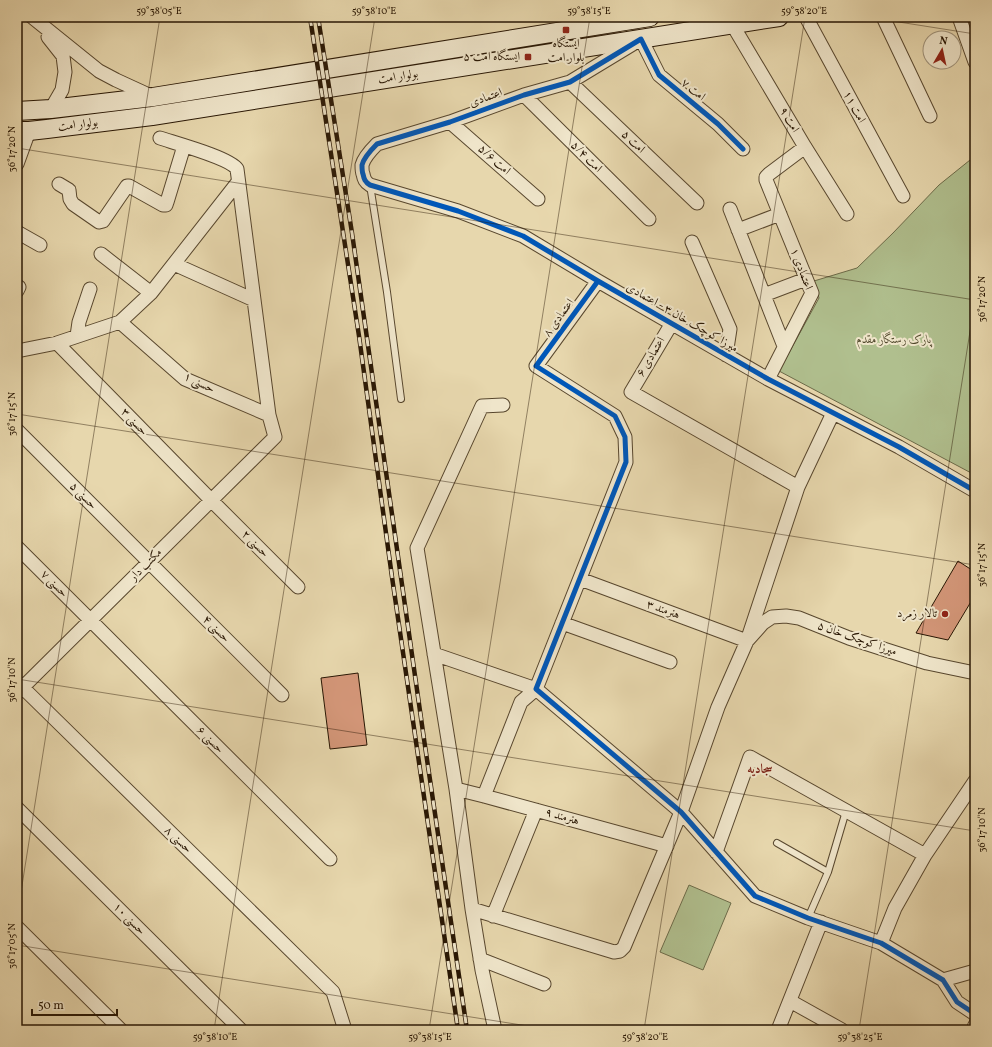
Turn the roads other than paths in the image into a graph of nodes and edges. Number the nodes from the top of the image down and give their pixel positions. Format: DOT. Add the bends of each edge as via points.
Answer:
graph roads {
  1 [pos="32,17"];
  2 [pos="650,17"];
  3 [pos="779,17"];
  4 [pos="806,17"];
  5 [pos="883,17"];
  6 [pos="959,17"];
  7 [pos="732,24"];
  8 [pos="641,39"];
  9 [pos="975,62"];
  10 [pos="570,82"];
  11 [pos="524,95"];
  12 [pos="153,96"];
  13 [pos="51,109"];
  14 [pos="17,111"];
  15 [pos="930,116"];
  16 [pos="450,122"];
  17 [pos="23,131"];
  18 [pos="160,138"];
  19 [pos="184,146"];
  20 [pos="805,147"];
  21 [pos="743,149"];
  22 [pos="17,164"];
  23 [pos="238,182"];
  24 [pos="59,184"];
  25 [pos="370,185"];
  26 [pos="902,196"];
  27 [pos="538,199"];
  28 [pos="697,203"];
  29 [pos="730,209"];
  30 [pos="780,214"];
  31 [pos="847,214"];
  32 [pos="649,219"];
  33 [pos="738,230"];
  34 [pos="17,232"];
  35 [pos="692,242"];
  36 [pos="40,245"];
  37 [pos="101,254"];
  38 [pos="174,264"];
  39 [pos="806,279"];
  40 [pos="598,281"];
  41 [pos="90,289"];
  42 [pos="151,293"];
  43 [pos="764,295"];
  44 [pos="254,300"];
  45 [pos="120,322"];
  46 [pos="672,324"];
  47 [pos="77,336"];
  48 [pos="57,343"];
  49 [pos="784,346"];
  50 [pos="17,351"];
  51 [pos="726,355"];
  52 [pos="768,379"];
  53 [pos="401,398"];
  54 [pos="503,405"];
  55 [pos="834,413"];
  56 [pos="269,415"];
  57 [pos="17,430"];
  58 [pos="798,487"];
  59 [pos="975,491"];
  60 [pos="212,501"];
  61 [pos="17,547"];
  62 [pos="150,562"];
  63 [pos="580,579"];
  64 [pos="298,587"];
  65 [pos="90,621"];
  66 [pos="562,623"];
  67 [pos="747,641"];
  68 [pos="434,654"];
  69 [pos="670,662"];
  70 [pos="975,673"];
  71 [pos="19,688"];
  72 [pos="536,689"];
  73 [pos="282,695"];
  74 [pos="975,781"];
  75 [pos="456,789"];
  76 [pos="484,796"];
  77 [pos="17,808"];
  78 [pos="536,810"];
  79 [pos="846,811"];
  80 [pos="681,812"];
  81 [pos="777,843"];
  82 [pos="667,846"];
  83 [pos="716,852"];
  84 [pos="925,855"];
  85 [pos="330,859"];
  86 [pos="828,872"];
  87 [pos="472,909"];
  88 [pos="493,916"];
  89 [pos="808,918"];
  90 [pos="821,922"];
  91 [pos="17,927"];
  92 [pos="881,943"];
  93 [pos="480,959"];
  94 [pos="975,971"];
  95 [pos="943,980"];
  96 [pos="544,984"];
  97 [pos="790,1001"];
  98 [pos="975,1014"];
  99 [pos="975,1025"];
  100 [pos="121,1030"];
  101 [pos="241,1030"];
  102 [pos="345,1030"];
  103 [pos="495,1030"];
  104 [pos="778,1030"];
  105 [pos="842,1030"];
  106 [pos="973,1030"];
  1 -- 12 [label="street" via="99,71"];
  1 -- 13 [label="street" via="64,56 62,90"];
  2 -- 12 [label="main road, بولوار امت"];
  3 -- 7 [label="main road, بولوار امت"];
  4 -- 26 [label="street, امت ۱۱"];
  5 -- 15 [label="street"];
  6 -- 9 [label="street"];
  7 -- 8 [label="main road, بولوار امت"];
  7 -- 20 [label="street, امت ۹"];
  8 -- 10 [label="street, اعتمادی"];
  8 -- 17 [label="main road, بولوار امت" via="152,116"];
  8 -- 21 [label="street, امت ۷" via="659,75 718,124"];
  10 -- 11 [label="street, اعتمادی"];
  10 -- 28 [label="street, امت ۵"];
  11 -- 16 [label="street, اعتمادی"];
  11 -- 32 [label="street, امت ۵/۴"];
  12 -- 13 [label="main road, بولوار امت"];
  13 -- 14 [label="main road, بولوار امت"];
  16 -- 25 [label="street, اعتمادی" via="378,144 362,165 363,176"];
  16 -- 27 [label="street, امت ۵/۶"];
  17 -- 22 [label="street"];
  18 -- 19 [label="street"];
  19 -- 23 [label="street" via="233,165 237,169"];
  19 -- 24 [label="street" via="166,205 127,186 103,221 99,222 72,204 69,190"];
  20 -- 30 [label="street, اعتمادی ۱" via="766,177"];
  20 -- 31 [label="street, امت ۹"];
  23 -- 38 [label="street"];
  23 -- 44 [label="street"];
  25 -- 40 [label="street, میرزا کوچک خان ۳ - اعتمادی" via="458,211 523,236"];
  25 -- 53 [label="lane"];
  29 -- 33 [label="street"];
  30 -- 33 [label="street"];
  30 -- 39 [label="street, اعتمادی ۱"];
  33 -- 43 [label="street"];
  34 -- 36 [label="street"];
  35 -- 51 [label="street" via="730,329"];
  37 -- 42 [label="street"];
  38 -- 42 [label="street"];
  38 -- 44 [label="street"];
  39 -- 43 [label="street"];
  39 -- 49 [label="street, اعتمادی ۱" via="812,293"];
  40 -- 46 [label="street, میرزا کوچک خان ۳ - اعتمادی"];
  40 -- 63 [label="street, اعتمادی ۸" via="536,366 615,416 625,436 626,462"];
  41 -- 47 [label="street"];
  42 -- 45 [label="street"];
  43 -- 49 [label="street"];
  44 -- 56 [label="street"];
  45 -- 47 [label="street"];
  45 -- 56 [label="street, حسنی ۱" via="185,379"];
  46 -- 51 [label="street, میرزا کوچک خان ۳ - اعتمادی"];
  46 -- 58 [label="street, اعتمادی ۶" via="631,392"];
  47 -- 48 [label="street"];
  48 -- 50 [label="street"];
  48 -- 60 [label="street, حسنی ۳"];
  49 -- 52 [label="street, اعتمادی ۱"];
  51 -- 52 [label="street, میرزا کوچک خان ۳ - اعتمادی"];
  52 -- 55 [label="street, میرزا کوچک خان ۳ - اعتمادی"];
  54 -- 68 [label="street" via="482,406 417,548"];
  55 -- 58 [label="street"];
  55 -- 59 [label="street, میرزا کوچک خان ۳ - اعتمادی"];
  56 -- 60 [label="street, مکتب دار" via="276,437"];
  57 -- 62 [label="street, حسنی ۵"];
  58 -- 67 [label="street"];
  60 -- 62 [label="street, مکتب دار"];
  60 -- 64 [label="street, حسنی ۲"];
  61 -- 65 [label="street, حسنی ۷"];
  62 -- 65 [label="street, مکتب دار"];
  62 -- 73 [label="street, حسنی ۴"];
  63 -- 66 [label="street"];
  63 -- 67 [label="street, هنرمند ۳"];
  65 -- 71 [label="street, مکتب دار"];
  65 -- 85 [label="street, حسنی ۶"];
  66 -- 69 [label="street"];
  66 -- 72 [label="street"];
  67 -- 70 [label="street, میرزا کوچک خان ۵" via="772,617 786,616 799,618 849,638 927,663"];
  67 -- 80 [label="street" via="718,707"];
  68 -- 72 [label="street"];
  68 -- 75 [label="street"];
  71 -- 102 [label="street, حسنی ۸" via="333,992"];
  72 -- 76 [label="street" via="521,702"];
  72 -- 80 [label="street"];
  74 -- 84 [label="street"];
  75 -- 76 [label="street, هنرمند ۹"];
  75 -- 87 [label="street"];
  76 -- 78 [label="street, هنرمند ۹"];
  77 -- 101 [label="street, حسنی ۱۰"];
  78 -- 82 [label="street, هنرمند ۹"];
  78 -- 88 [label="street"];
  79 -- 83 [label="street" via="750,757"];
  79 -- 84 [label="street"];
  79 -- 86 [label="lane"];
  80 -- 82 [label="street"];
  80 -- 83 [label="street"];
  81 -- 86 [label="lane"];
  82 -- 88 [label="street" via="624,947 620,951 614,952"];
  83 -- 89 [label="street" via="755,896"];
  84 -- 92 [label="street" via="895,908"];
  86 -- 89 [label="lane"];
  87 -- 88 [label="street"];
  87 -- 93 [label="street"];
  89 -- 90 [label="street"];
  90 -- 92 [label="street"];
  90 -- 97 [label="street"];
  91 -- 100 [label="street"];
  92 -- 95 [label="street"];
  93 -- 96 [label="street"];
  93 -- 103 [label="street"];
  94 -- 95 [label="street"];
  95 -- 98 [label="street" via="957,1002"];
  97 -- 104 [label="street"];
  97 -- 105 [label="street"];
  99 -- 106 [label="street"];
}
